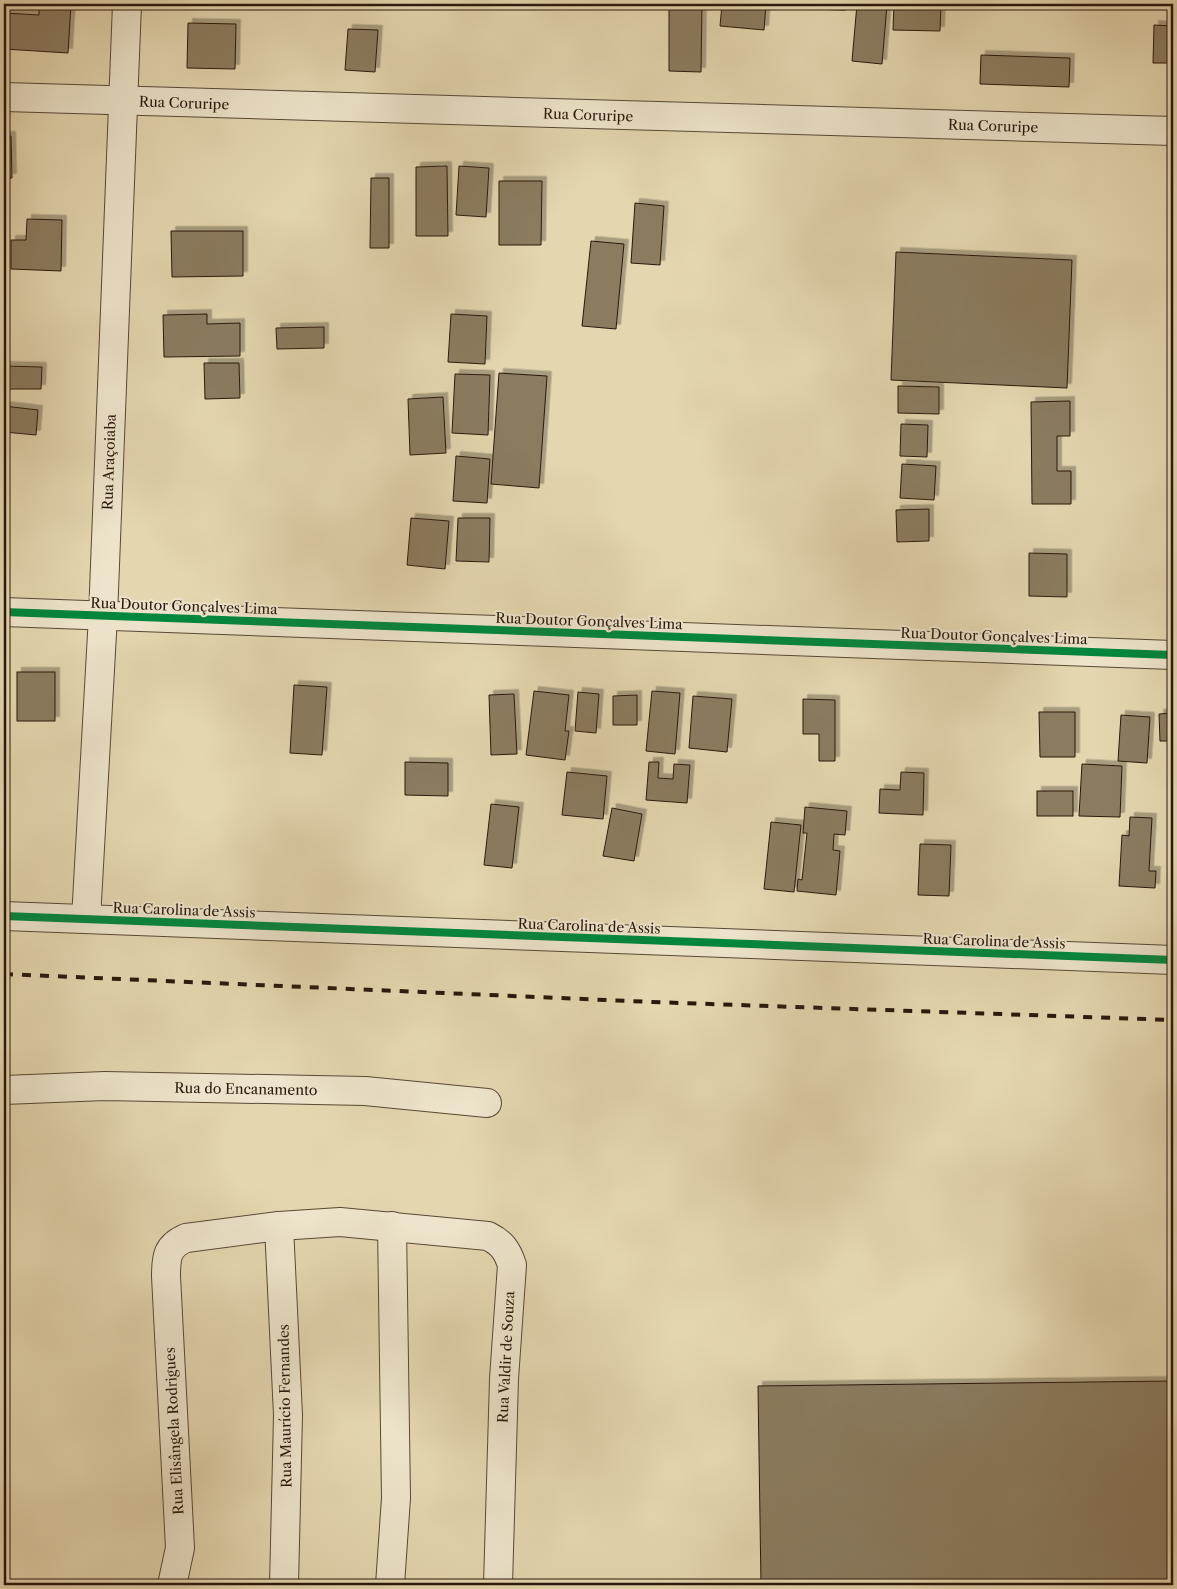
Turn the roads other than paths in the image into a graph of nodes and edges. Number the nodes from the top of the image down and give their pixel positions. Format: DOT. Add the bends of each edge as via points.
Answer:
graph roads {
  1 [pos="127,4"];
  2 [pos="4,98"];
  3 [pos="123,102"];
  4 [pos="1173,131"];
  5 [pos="4,612"];
  6 [pos="103,616"];
  7 [pos="1173,655"];
  8 [pos="4,916"];
  9 [pos="86,919"];
  10 [pos="1173,960"];
  11 [pos="4,1090"];
  12 [pos="487,1103"];
  13 [pos="279,1226"];
  14 [pos="392,1226"];
  15 [pos="166,1276"];
  16 [pos="172,1585"];
  17 [pos="284,1585"];
  18 [pos="390,1585"];
  19 [pos="498,1585"];
  1 -- 3 [label="street, Rua Araçoiaba"];
  2 -- 3 [label="street, Rua Coruripe"];
  3 -- 4 [label="street, Rua Coruripe"];
  3 -- 6 [label="street, Rua Araçoiaba"];
  5 -- 6 [label="street, Rua Doutor Gonçalves Lima"];
  6 -- 7 [label="street, Rua Doutor Gonçalves Lima"];
  6 -- 9 [label="street, Rua Araçoiaba"];
  8 -- 9 [label="street, Rua Carolina de Assis"];
  9 -- 10 [label="street, Rua Carolina de Assis"];
  11 -- 12 [label="street, Rua do Encanamento" via="106,1086 365,1091"];
  13 -- 14 [label="street, Rua Valdir de Souza" via="340,1222"];
  13 -- 15 [label="street, Rua Valdir de Souza" via="176,1242 166,1259"];
  13 -- 17 [label="street, Rua Maurício Fernandes" via="288,1414"];
  14 -- 18 [label="street" via="396,1498"];
  14 -- 19 [label="street, Rua Valdir de Souza" via="488,1236 507,1250 512,1265 504,1379"];
  15 -- 16 [label="street, Rua Elisângela Rodrigues" via="180,1548"];
}
